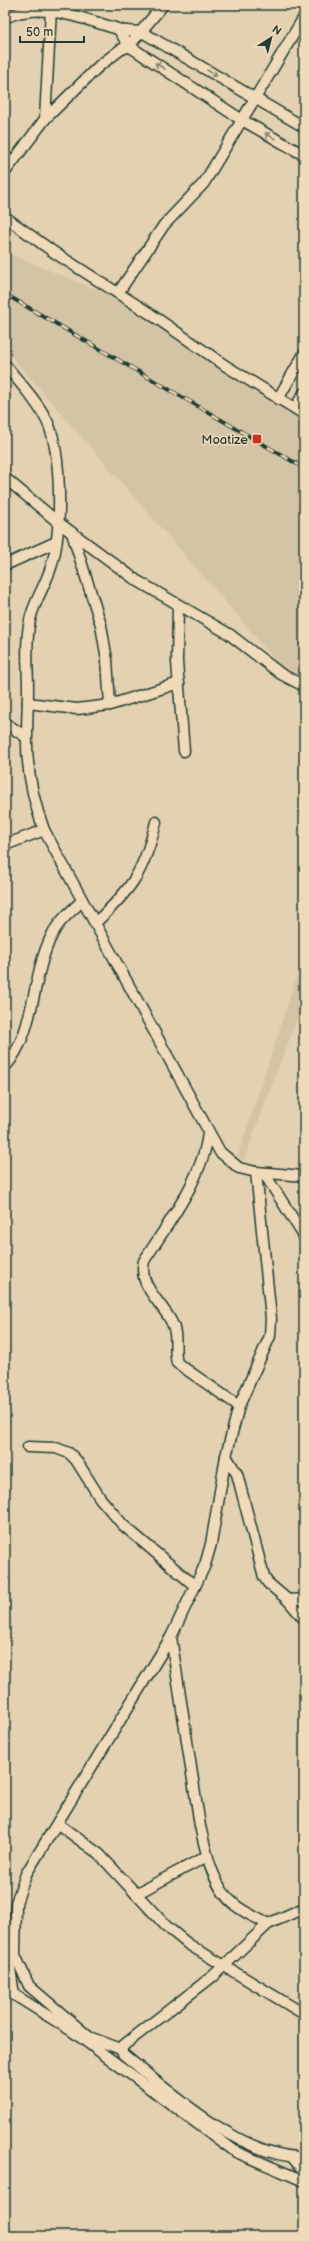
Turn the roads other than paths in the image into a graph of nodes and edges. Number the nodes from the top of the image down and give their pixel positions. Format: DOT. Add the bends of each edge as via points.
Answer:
graph roads {
  1 [pos="163,5"];
  2 [pos="50,8"];
  3 [pos="304,17"];
  4 [pos="5,18"];
  5 [pos="119,30"];
  6 [pos="142,32"];
  7 [pos="130,46"];
  8 [pos="256,98"];
  9 [pos="45,119"];
  10 [pos="242,120"];
  11 [pos="304,127"];
  12 [pos="304,155"];
  13 [pos="5,172"];
  14 [pos="5,217"];
  15 [pos="118,293"];
  16 [pos="304,354"];
  17 [pos="5,365"];
  18 [pos="304,393"];
  19 [pos="278,399"];
  20 [pos="295,408"];
  21 [pos="304,414"];
  22 [pos="5,478"];
  23 [pos="59,523"];
  24 [pos="72,533"];
  25 [pos="56,542"];
  26 [pos="5,565"];
  27 [pos="178,606"];
  28 [pos="179,683"];
  29 [pos="304,686"];
  30 [pos="28,703"];
  31 [pos="110,705"];
  32 [pos="5,724"];
  33 [pos="26,737"];
  34 [pos="184,751"];
  35 [pos="156,822"];
  36 [pos="44,830"];
  37 [pos="5,845"];
  38 [pos="82,901"];
  39 [pos="96,923"];
  40 [pos="5,1067"];
  41 [pos="208,1132"];
  42 [pos="260,1172"];
  43 [pos="304,1176"];
  44 [pos="304,1236"];
  45 [pos="239,1406"];
  46 [pos="28,1446"];
  47 [pos="226,1456"];
  48 [pos="195,1586"];
  49 [pos="304,1599"];
  50 [pos="288,1600"];
  51 [pos="304,1619"];
  52 [pos="171,1637"];
  53 [pos="58,1824"];
  54 [pos="207,1856"];
  55 [pos="136,1894"];
  56 [pos="304,1908"];
  57 [pos="268,1924"];
  58 [pos="5,1934"];
  59 [pos="222,1967"];
  60 [pos="5,1989"];
  61 [pos="14,1995"];
  62 [pos="304,2014"];
  63 [pos="122,2050"];
  64 [pos="292,2157"];
  65 [pos="304,2157"];
  66 [pos="304,2171"];
  67 [pos="304,2181"];
  1 -- 6 [label="street"];
  2 -- 4 [label="street" via="14,13"];
  2 -- 5 [label="street"];
  2 -- 9 [label="street"];
  3 -- 8 [label="street"];
  5 -- 6 [label="street"];
  5 -- 7 [label="street"];
  6 -- 7 [label="street"];
  6 -- 8 [label="street, one-way"];
  7 -- 9 [label="street" via="120,50 100,66"];
  10 -- 7 [label="street, one-way"];
  8 -- 10 [label="street"];
  8 -- 11 [label="street"];
  9 -- 13 [label="street"];
  12 -- 10 [label="street, one-way"];
  10 -- 15 [label="street" via="204,182 164,225"];
  14 -- 15 [label="street"];
  15 -- 19 [label="street"];
  16 -- 19 [label="street"];
  17 -- 23 [label="street" via="48,422 56,446"];
  18 -- 20 [label="street"];
  19 -- 20 [label="street"];
  20 -- 21 [label="street"];
  22 -- 23 [label="street"];
  23 -- 24 [label="street"];
  23 -- 25 [label="street"];
  24 -- 27 [label="street" via="136,580"];
  24 -- 31 [label="street" via="101,625 107,660"];
  25 -- 26 [label="street"];
  25 -- 30 [label="street" via="52,564 30,619"];
  27 -- 28 [label="street"];
  27 -- 29 [label="street" via="229,634 281,674"];
  28 -- 31 [label="street"];
  28 -- 34 [label="street"];
  30 -- 31 [label="street" via="77,709"];
  30 -- 33 [label="street"];
  32 -- 33 [label="street"];
  33 -- 36 [label="street" via="35,807"];
  35 -- 39 [label="street" via="148,852 136,879 121,899"];
  36 -- 37 [label="street"];
  36 -- 38 [label="street"];
  38 -- 39 [label="street"];
  38 -- 40 [label="street" via="52,934 37,974 20,1044"];
  39 -- 41 [label="street"];
  41 -- 42 [label="street" via="220,1152 239,1168"];
  41 -- 45 [label="street" via="207,1148 194,1179 144,1261 142,1272 146,1283 171,1321 176,1335 177,1363"];
  42 -- 43 [label="street"];
  42 -- 44 [label="street"];
  42 -- 45 [label="street" via="271,1318 270,1336"];
  45 -- 47 [label="street"];
  46 -- 48 [label="street" via="56,1448 68,1453 76,1460 100,1498 123,1525"];
  47 -- 48 [label="street" via="212,1544"];
  47 -- 50 [label="street" via="237,1474 264,1577 268,1584"];
  48 -- 52 [label="street"];
  49 -- 50 [label="street"];
  50 -- 51 [label="street"];
  52 -- 53 [label="street"];
  52 -- 54 [label="street" via="200,1826"];
  53 -- 55 [label="street" via="99,1854"];
  53 -- 63 [label="street" via="26,1874 16,1903 15,1955 29,1986 89,2036"];
  54 -- 55 [label="street"];
  54 -- 57 [label="street" via="228,1899 235,1906"];
  55 -- 59 [label="street" via="166,1926"];
  56 -- 57 [label="street"];
  57 -- 59 [label="street"];
  58 -- 61 [label="street"];
  59 -- 62 [label="street"];
  59 -- 63 [label="street" via="124,2045"];
  60 -- 61 [label="street"];
  61 -- 67 [label="street" via="72,2031 236,2152"];
  63 -- 64 [label="street" via="123,2054 200,2115 244,2142"];
  64 -- 65 [label="street"];
  64 -- 66 [label="street"];
}
